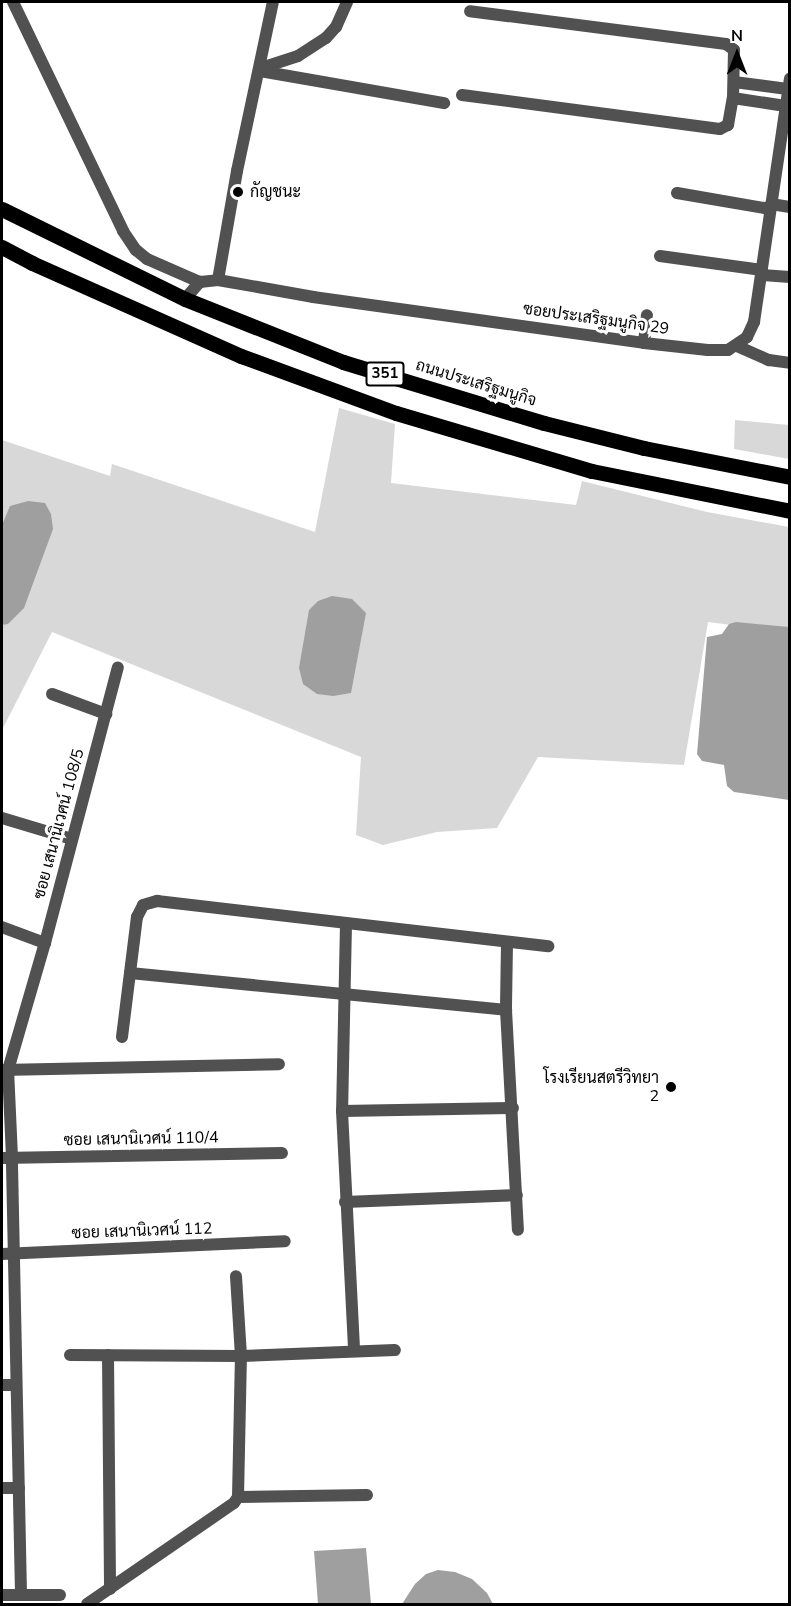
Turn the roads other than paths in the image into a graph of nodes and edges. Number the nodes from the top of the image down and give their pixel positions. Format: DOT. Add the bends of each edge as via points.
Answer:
graph roads {
  1 [pos="13,2"];
  2 [pos="273,2"];
  3 [pos="347,2"];
  4 [pos="470,11"];
  5 [pos="261,70"];
  6 [pos="734,82"];
  7 [pos="789,84"];
  8 [pos="462,95"];
  9 [pos="733,99"];
  10 [pos="444,102"];
  11 [pos="785,106"];
  12 [pos="678,193"];
  13 [pos="770,207"];
  14 [pos="789,207"];
  15 [pos="2,210"];
  16 [pos="2,247"];
  17 [pos="660,256"];
  18 [pos="761,273"];
  19 [pos="789,277"];
  20 [pos="218,280"];
  21 [pos="200,282"];
  22 [pos="185,299"];
  23 [pos="647,315"];
  24 [pos="644,343"];
  25 [pos="737,346"];
  26 [pos="789,363"];
  27 [pos="789,477"];
  28 [pos="789,511"];
  29 [pos="118,667"];
  30 [pos="52,694"];
  31 [pos="106,714"];
  32 [pos="2,818"];
  33 [pos="72,839"];
  34 [pos="346,924"];
  35 [pos="2,927"];
  36 [pos="45,942"];
  37 [pos="507,943"];
  38 [pos="548,946"];
  39 [pos="130,973"];
  40 [pos="343,993"];
  41 [pos="506,1010"];
  42 [pos="122,1037"];
  43 [pos="279,1064"];
  44 [pos="4,1068"];
  45 [pos="513,1108"];
  46 [pos="342,1111"];
  47 [pos="282,1153"];
  48 [pos="7,1157"];
  49 [pos="517,1195"];
  50 [pos="345,1202"];
  51 [pos="518,1230"];
  52 [pos="285,1241"];
  53 [pos="7,1253"];
  54 [pos="237,1276"];
  55 [pos="395,1350"];
  56 [pos="354,1351"];
  57 [pos="70,1355"];
  58 [pos="108,1355"];
  59 [pos="241,1356"];
  60 [pos="16,1384"];
  61 [pos="2,1385"];
  62 [pos="2,1488"];
  63 [pos="19,1488"];
  64 [pos="367,1495"];
  65 [pos="238,1497"];
  66 [pos="110,1589"];
  67 [pos="21,1594"];
  68 [pos="2,1595"];
  69 [pos="60,1595"];
  70 [pos="87,1605"];
  1 -- 21 [label="street" via="129,241 147,259"];
  2 -- 5 [label="street"];
  3 -- 5 [label="street" via="336,27 326,38 298,56"];
  4 -- 6 [label="street" via="726,44 735,50"];
  5 -- 10 [label="street"];
  5 -- 20 [label="street" via="237,171"];
  6 -- 7 [label="street"];
  6 -- 9 [label="street"];
  7 -- 11 [label="street"];
  8 -- 9 [label="street" via="720,129 728,125"];
  9 -- 11 [label="street"];
  11 -- 13 [label="street"];
  12 -- 13 [label="street"];
  13 -- 14 [label="street"];
  13 -- 18 [label="street"];
  15 -- 22 [label="main road, ถนนประเสริฐมนูกิจ / 351"];
  16 -- 28 [label="main road, 351" via="231,352 386,410 592,471"];
  17 -- 18 [label="street"];
  18 -- 19 [label="street"];
  18 -- 25 [label="street" via="754,322"];
  20 -- 21 [label="street, ซอยประเสริฐมนูกิจ 29"];
  20 -- 24 [label="street, ซอยประเสริฐมนูกิจ 29"];
  21 -- 22 [label="street"];
  22 -- 27 [label="main road, ถนนประเสริฐมนูกิจ / 351" via="343,362 544,423"];
  23 -- 24 [label="street"];
  24 -- 25 [label="street, ซอยประเสริฐมนูกิจ 29" via="708,350"];
  25 -- 26 [label="street" via="769,360"];
  29 -- 31 [label="street, ซอย เสนานิเวศน์ 108/5"];
  30 -- 31 [label="street"];
  31 -- 33 [label="street, ซอย เสนานิเวศน์ 108/5"];
  32 -- 33 [label="street"];
  33 -- 36 [label="street, ซอย เสนานิเวศน์ 108/5"];
  34 -- 37 [label="street"];
  34 -- 39 [label="street" via="157,901 143,905 137,917"];
  34 -- 40 [label="street"];
  35 -- 36 [label="street"];
  36 -- 44 [label="street, ซอย เสนานิเวศน์ 108/5"];
  37 -- 38 [label="street"];
  37 -- 41 [label="street"];
  39 -- 40 [label="street"];
  39 -- 42 [label="street"];
  40 -- 41 [label="street"];
  40 -- 46 [label="street"];
  41 -- 45 [label="street"];
  43 -- 44 [label="street"];
  44 -- 48 [label="street, ซอย เสนานิเวศน์ 108/5"];
  45 -- 46 [label="street"];
  45 -- 49 [label="street"];
  46 -- 50 [label="street"];
  47 -- 48 [label="street, ซอย เสนานิเวศน์ 110/4"];
  48 -- 53 [label="street, ซอย เสนานิเวศน์ 108/5"];
  49 -- 50 [label="street"];
  49 -- 51 [label="street"];
  50 -- 56 [label="street"];
  52 -- 53 [label="street, ซอย เสนานิเวศน์ 112"];
  53 -- 60 [label="street, ซอย เสนานิเวศน์ 108/5"];
  54 -- 59 [label="street"];
  55 -- 56 [label="street"];
  56 -- 59 [label="street"];
  57 -- 58 [label="street"];
  58 -- 59 [label="street"];
  58 -- 66 [label="street"];
  59 -- 65 [label="street"];
  60 -- 61 [label="street"];
  60 -- 63 [label="street, ซอย เสนานิเวศน์ 108/5"];
  62 -- 63 [label="street"];
  63 -- 67 [label="street, ซอย เสนานิเวศน์ 108/5"];
  64 -- 65 [label="street"];
  65 -- 66 [label="street"];
  66 -- 70 [label="street"];
  67 -- 68 [label="street"];
  67 -- 69 [label="street"];
}
